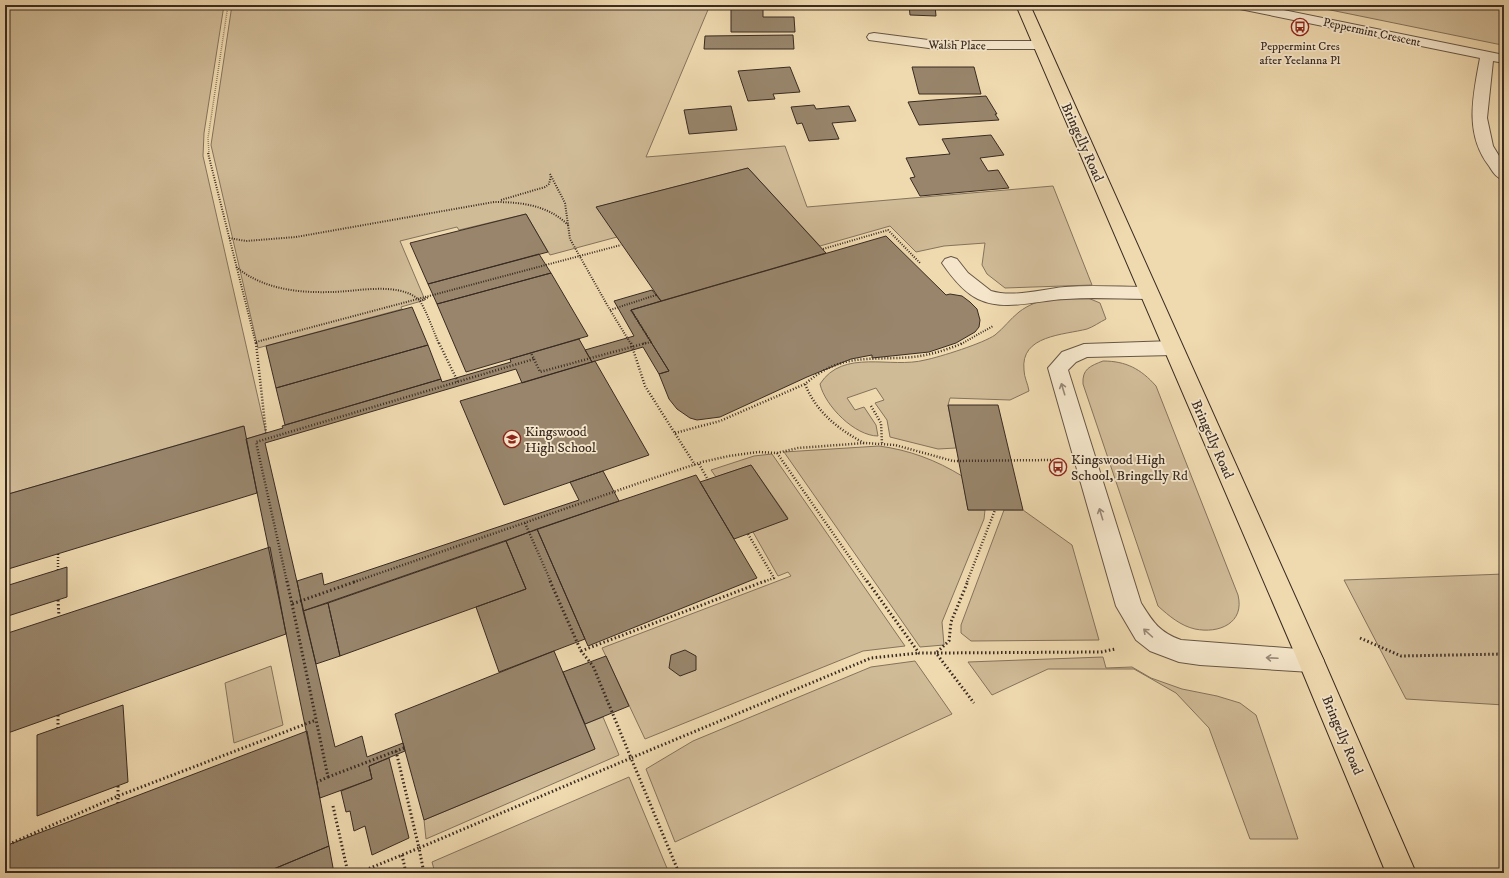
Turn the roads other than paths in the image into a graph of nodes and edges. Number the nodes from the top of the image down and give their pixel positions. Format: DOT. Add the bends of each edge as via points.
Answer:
graph roads {
  1 [pos="1023,5"];
  2 [pos="1240,5"];
  3 [pos="874,38"];
  4 [pos="1040,45"];
  5 [pos="1487,56"];
  6 [pos="1504,59"];
  7 [pos="1504,175"];
  8 [pos="951,263"];
  9 [pos="1149,293"];
  10 [pos="1173,348"];
  11 [pos="1311,660"];
  12 [pos="1401,873"];
  1 -- 4 [label="main road, Bringelly Road"];
  2 -- 5 [label="street, Peppermint Crescent"];
  3 -- 4 [label="street, Walsh Place" via="936,45"];
  4 -- 9 [label="main road, Bringelly Road"];
  5 -- 6 [label="street, Peppermint Crescent"];
  5 -- 7 [label="street" via="1478,121 1488,152"];
  8 -- 9 [label="street" via="961,278 984,295 994,298 1066,293"];
  9 -- 10 [label="main road, Bringelly Road"];
  10 -- 11 [label="main road, Bringelly Road"];
  11 -- 10 [label="street, one-way" via="1179,651 1159,643 1145,632 1130,606 1058,368 1069,357 1084,351"];
  11 -- 12 [label="main road, Bringelly Road"];
}
